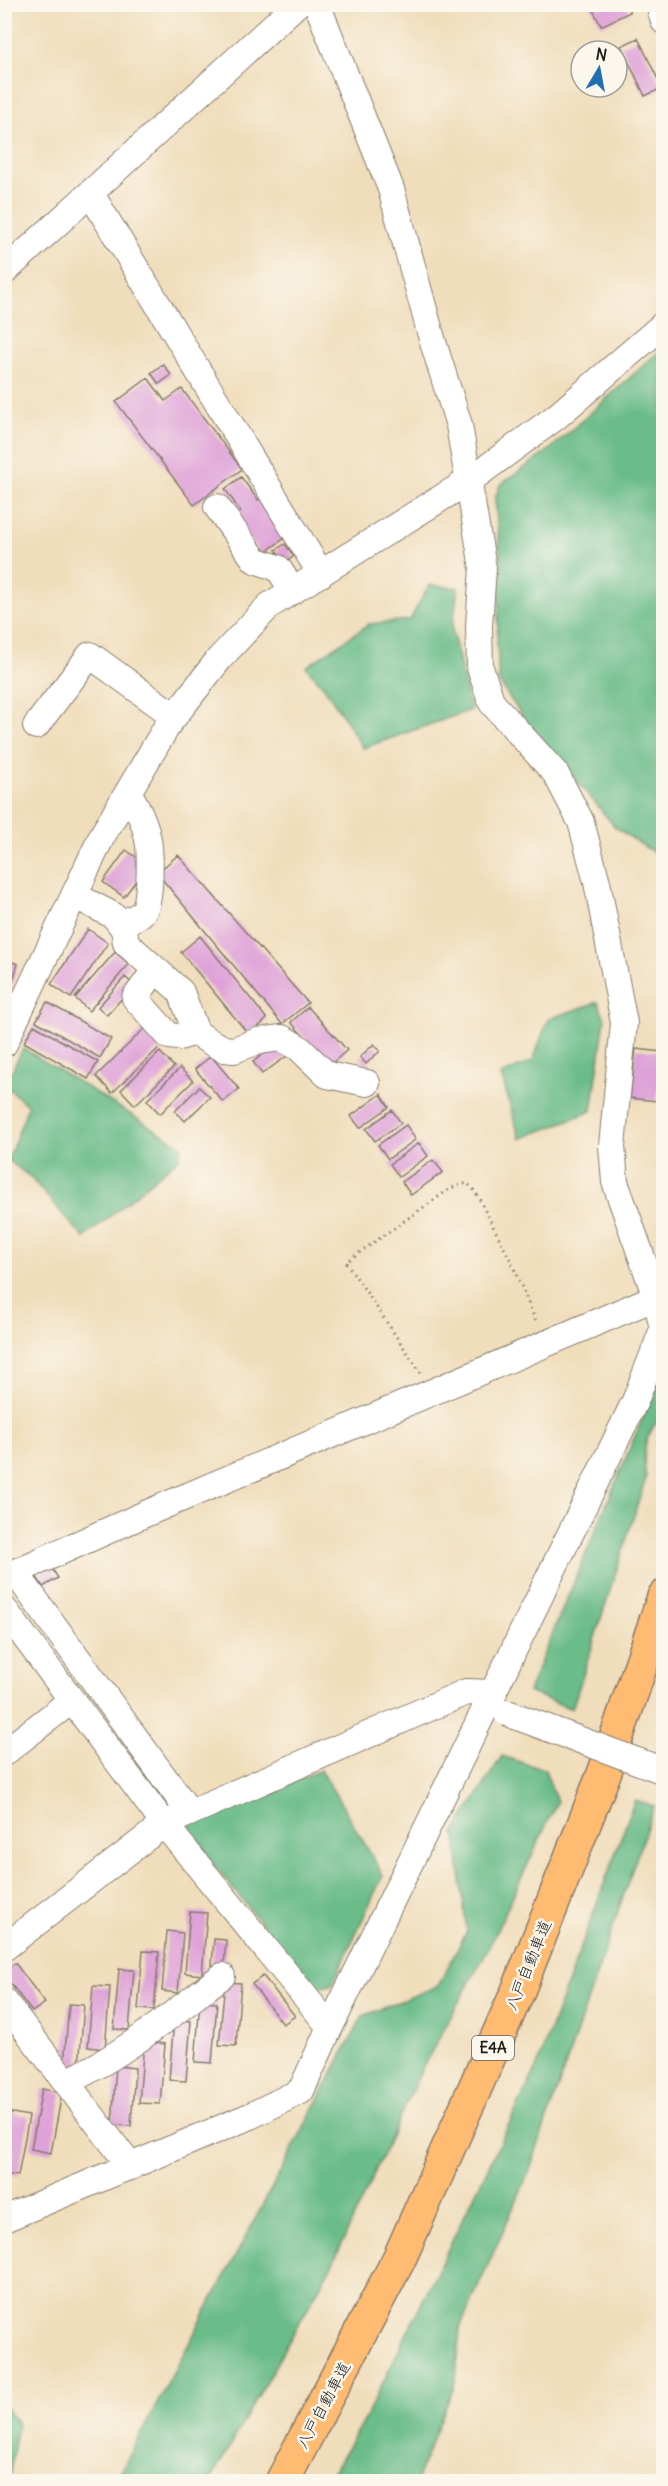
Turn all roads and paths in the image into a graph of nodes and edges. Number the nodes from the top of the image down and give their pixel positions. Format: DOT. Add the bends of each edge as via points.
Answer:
graph roads {
  1 [pos="297,4"];
  2 [pos="317,4"];
  3 [pos="659,4"];
  4 [pos="663,21"];
  5 [pos="91,194"];
  6 [pos="4,272"];
  7 [pos="663,324"];
  8 [pos="470,480"];
  9 [pos="217,507"];
  10 [pos="321,574"];
  11 [pos="293,591"];
  12 [pos="174,716"];
  13 [pos="36,726"];
  14 [pos="128,792"];
  15 [pos="74,895"];
  16 [pos="120,924"];
  17 [pos="155,970"];
  18 [pos="181,992"];
  19 [pos="152,1015"];
  20 [pos="196,1032"];
  21 [pos="4,1044"];
  22 [pos="367,1083"];
  23 [pos="656,1297"];
  24 [pos="546,1343"];
  25 [pos="434,1392"];
  26 [pos="10,1575"];
  27 [pos="663,1597"];
  28 [pos="5,1612"];
  29 [pos="72,1700"];
  30 [pos="496,1704"];
  31 [pos="4,1753"];
  32 [pos="663,1771"];
  33 [pos="190,1813"];
  34 [pos="164,1824"];
  35 [pos="4,1948"];
  36 [pos="222,1976"];
  37 [pos="4,2001"];
  38 [pos="330,2027"];
  39 [pos="66,2082"];
  40 [pos="131,2167"];
  41 [pos="4,2219"];
  42 [pos="282,2481"];
  1 -- 5 [label="street"];
  2 -- 8 [label="street" via="391,189 459,425"];
  3 -- 4 [label="street"];
  5 -- 6 [label="street"];
  5 -- 10 [label="street"];
  7 -- 8 [label="street" via="556,417"];
  8 -- 10 [label="street"];
  8 -- 23 [label="street" via="483,568 480,668 492,703 556,774 581,822 597,882 624,1023 612,1146 615,1182"];
  9 -- 11 [label="street" via="255,560 278,568"];
  10 -- 11 [label="street"];
  11 -- 12 [label="street" via="270,605 220,658"];
  12 -- 13 [label="street" via="90,655"];
  12 -- 14 [label="street"];
  14 -- 15 [label="street"];
  14 -- 16 [label="street" via="148,836 148,891 145,909"];
  15 -- 16 [label="street" via="114,916"];
  15 -- 21 [label="street"];
  16 -- 17 [label="street" via="126,943"];
  17 -- 18 [label="street"];
  17 -- 19 [label="street" via="135,998"];
  18 -- 19 [label="street"];
  18 -- 20 [label="street"];
  19 -- 20 [label="street" via="169,1036"];
  20 -- 22 [label="street" via="234,1050 282,1038 299,1048 327,1075"];
  23 -- 24 [label="street"];
  23 -- 30 [label="street" via="663,1329 635,1401"];
  24 -- 25 [label="street"];
  24 -- 25 [label="path" via="475,1191 467,1183 451,1188 346,1262"];
  25 -- 26 [label="street"];
  26 -- 33 [label="street"];
  27 -- 42 [label="highway, 八戸自動車道 / E4A" via="605,1771 513,2002 399,2259"];
  28 -- 29 [label="street"];
  29 -- 31 [label="street"];
  29 -- 34 [label="street"];
  30 -- 32 [label="street, bridge"];
  30 -- 33 [label="street" via="466,1692"];
  30 -- 38 [label="street"];
  33 -- 34 [label="street"];
  34 -- 35 [label="street"];
  34 -- 38 [label="street"];
  36 -- 39 [label="street" via="148,2031"];
  37 -- 39 [label="street"];
  38 -- 40 [label="street" via="301,2091"];
  39 -- 40 [label="street"];
  40 -- 41 [label="street"];
}
